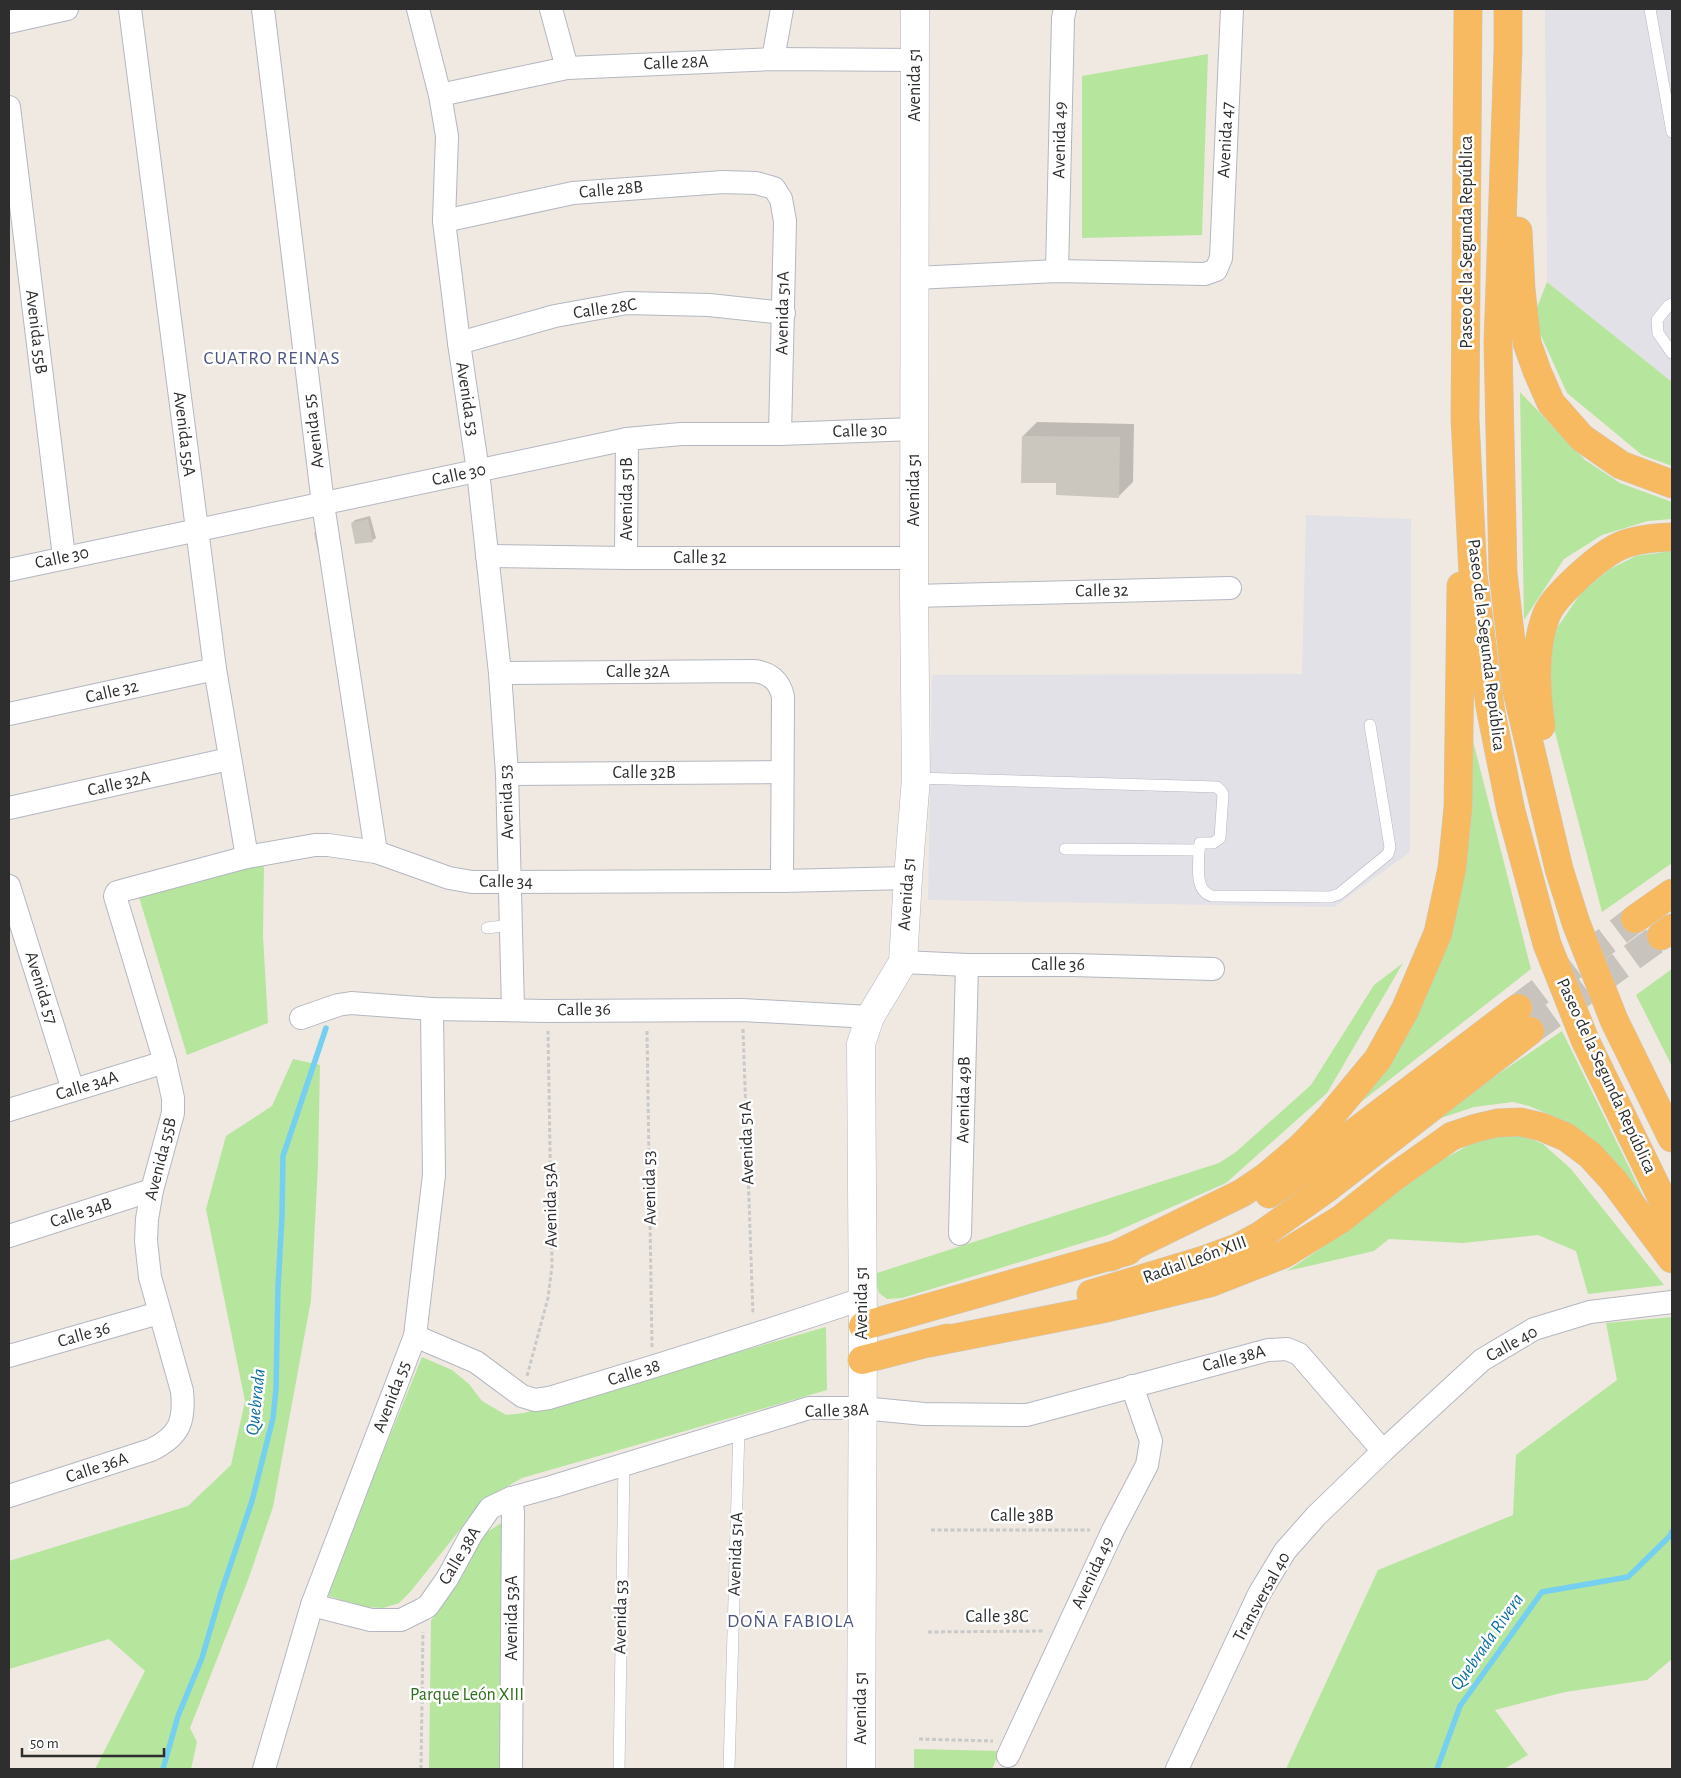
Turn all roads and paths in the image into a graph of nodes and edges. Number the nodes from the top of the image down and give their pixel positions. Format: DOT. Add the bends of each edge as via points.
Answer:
graph roads {
  1 [pos="67,9"];
  2 [pos="130,9"];
  3 [pos="263,9"];
  4 [pos="418,9"];
  5 [pos="551,9"];
  6 [pos="782,9"];
  7 [pos="915,9"];
  8 [pos="1065,9"];
  9 [pos="1232,9"];
  10 [pos="1468,9"];
  11 [pos="1508,9"];
  12 [pos="1650,9"];
  13 [pos="9,22"];
  14 [pos="1508,50"];
  15 [pos="773,59"];
  16 [pos="915,60"];
  17 [pos="567,68"];
  18 [pos="440,95"];
  19 [pos="9,106"];
  20 [pos="1672,132"];
  21 [pos="778,192"];
  22 [pos="444,221"];
  23 [pos="1057,271"];
  24 [pos="915,278"];
  25 [pos="1672,304"];
  26 [pos="784,312"];
  27 [pos="459,342"];
  28 [pos="1672,353"];
  29 [pos="1466,420"];
  30 [pos="914,429"];
  31 [pos="780,434"];
  32 [pos="627,439"];
  33 [pos="478,471"];
  34 [pos="1672,484"];
  35 [pos="323,504"];
  36 [pos="196,530"];
  37 [pos="1672,537"];
  38 [pos="486,556"];
  39 [pos="64,557"];
  40 [pos="626,558"];
  41 [pos="914,558"];
  42 [pos="9,570"];
  43 [pos="1230,588"];
  44 [pos="914,596"];
  45 [pos="215,669"];
  46 [pos="500,673"];
  47 [pos="9,714"];
  48 [pos="1370,725"];
  49 [pos="229,759"];
  50 [pos="782,772"];
  51 [pos="507,774"];
  52 [pos="916,778"];
  53 [pos="9,808"];
  54 [pos="1065,849"];
  55 [pos="1199,850"];
  56 [pos="376,852"];
  57 [pos="247,858"];
  58 [pos="1559,869"];
  59 [pos="908,878"];
  60 [pos="782,881"];
  61 [pos="510,883"];
  62 [pos="9,886"];
  63 [pos="116,893"];
  64 [pos="1672,893"];
  65 [pos="1636,919"];
  66 [pos="511,926"];
  67 [pos="487,928"];
  68 [pos="903,962"];
  69 [pos="967,965"];
  70 [pos="1213,969"];
  71 [pos="432,1009"];
  72 [pos="513,1009"];
  73 [pos="646,1009"];
  74 [pos="742,1010"];
  75 [pos="547,1011"];
  76 [pos="870,1017"];
  77 [pos="301,1018"];
  78 [pos="165,1062"];
  79 [pos="73,1090"];
  80 [pos="9,1110"];
  81 [pos="1672,1138"];
  82 [pos="152,1190"];
  83 [pos="1665,1222"];
  84 [pos="960,1234"];
  85 [pos="9,1236"];
  86 [pos="1111,1257"];
  87 [pos="1672,1259"];
  88 [pos="862,1299"];
  89 [pos="1672,1302"];
  90 [pos="158,1313"];
  91 [pos="862,1326"];
  92 [pos="415,1336"];
  93 [pos="754,1336"];
  94 [pos="929,1344"];
  95 [pos="9,1356"];
  96 [pos="862,1360"];
  97 [pos="653,1368"];
  98 [pos="1132,1386"];
  99 [pos="522,1396"];
  100 [pos="862,1408"];
  101 [pos="179,1428"];
  102 [pos="739,1429"];
  103 [pos="1383,1451"];
  104 [pos="624,1465"];
  105 [pos="9,1496"];
  106 [pos="511,1498"];
  107 [pos="931,1530"];
  108 [pos="1113,1530"];
  109 [pos="312,1605"];
  110 [pos="423,1609"];
  111 [pos="1066,1631"];
  112 [pos="928,1632"];
  113 [pos="919,1739"];
  114 [pos="1011,1749"];
  115 [pos="264,1769"];
  116 [pos="421,1769"];
  117 [pos="511,1769"];
  118 [pos="619,1769"];
  119 [pos="729,1769"];
  120 [pos="861,1769"];
  121 [pos="1177,1769"];
  1 -- 13 [label="street"];
  2 -- 36 [label="street, Avenida 55A"];
  3 -- 35 [label="street, Avenida 55"];
  4 -- 18 [label="street, Avenida 53"];
  5 -- 17 [label="street"];
  6 -- 15 [label="street"];
  7 -- 16 [label="street, Avenida 51"];
  8 -- 23 [label="street, Avenida 49"];
  9 -- 23 [label="street, Avenida 47" via="1221,258 1216,270 1205,274"];
  10 -- 29 [label="highway, Paseo de la Segunda República"];
  11 -- 14 [label="highway, Paseo de la Segunda República"];
  12 -- 20 [label="lane"];
  14 -- 34 [label="highway" via="1521,289 1527,343 1537,371 1551,403 1582,438 1621,465"];
  14 -- 58 [label="highway, Paseo de la Segunda República" via="1498,343 1503,573 1516,692"];
  15 -- 16 [label="street, Calle 28A"];
  15 -- 17 [label="street, Calle 28A"];
  16 -- 24 [label="street, Avenida 51"];
  17 -- 18 [label="street, Calle 28A"];
  18 -- 22 [label="street, Avenida 53" via="447,136"];
  19 -- 39 [label="street, Avenida 55B"];
  21 -- 22 [label="street, Calle 28B" via="768,185 723,182 573,193"];
  21 -- 26 [label="street, Avenida 51A" via="785,221"];
  22 -- 27 [label="street, Avenida 53"];
  23 -- 24 [label="street"];
  24 -- 30 [label="street, Avenida 51"];
  25 -- 28 [label="lane" via="1657,320 1658,333"];
  26 -- 27 [label="street, Calle 28C" via="709,305 627,303 555,316"];
  26 -- 31 [label="street, Avenida 51A"];
  27 -- 33 [label="street, Avenida 53"];
  29 -- 83 [label="highway, Paseo de la Segunda República" via="1473,574 1490,707 1512,811 1547,944 1585,1040"];
  29 -- 86 [label="highway" via="1458,807 1452,868 1438,933 1406,1010 1378,1058 1330,1117 1267,1176 1242,1193"];
  30 -- 31 [label="street, Calle 30"];
  30 -- 41 [label="street, Avenida 51"];
  31 -- 32 [label="street, Calle 30" via="681,434"];
  32 -- 33 [label="street, Calle 30"];
  32 -- 40 [label="street, Avenida 51B"];
  33 -- 35 [label="street, Calle 30"];
  33 -- 38 [label="street, Avenida 53"];
  35 -- 36 [label="street, Calle 30"];
  35 -- 56 [label="street, Avenida 55"];
  36 -- 39 [label="street, Calle 30"];
  36 -- 45 [label="street, Avenida 55A"];
  37 -- 58 [label="highway" via="1620,546 1565,588 1546,615 1538,648 1536,689"];
  38 -- 40 [label="street, Calle 32"];
  38 -- 46 [label="street, Avenida 53"];
  39 -- 42 [label="street, Calle 30"];
  40 -- 41 [label="street, Calle 32"];
  41 -- 44 [label="street, Avenida 51"];
  43 -- 44 [label="street, Calle 32"];
  44 -- 52 [label="street, Avenida 51"];
  45 -- 47 [label="street, Calle 32"];
  45 -- 49 [label="street, Avenida 55A"];
  46 -- 50 [label="street, Calle 32A" via="761,672 779,685 782,697"];
  46 -- 51 [label="street, Avenida 53"];
  48 -- 55 [label="lane" via="1390,847 1388,854 1339,894 1206,895 1200,884"];
  49 -- 53 [label="street, Calle 32A"];
  49 -- 57 [label="street, Avenida 55A"];
  50 -- 51 [label="street, Calle 32B"];
  50 -- 60 [label="street"];
  51 -- 61 [label="street, Avenida 53"];
  52 -- 55 [label="lane" via="1217,787 1223,794 1220,838 1213,843 1200,843"];
  52 -- 59 [label="street, Avenida 51"];
  54 -- 55 [label="lane"];
  56 -- 57 [label="street, Calle 34" via="321,845"];
  56 -- 61 [label="street, Calle 34" via="448,878"];
  57 -- 63 [label="street, Calle 34"];
  58 -- 81 [label="highway, Paseo de la Segunda República" via="1576,923 1614,1020"];
  59 -- 60 [label="street, Calle 34"];
  59 -- 68 [label="street, Avenida 51"];
  60 -- 61 [label="street, Calle 34"];
  61 -- 66 [label="street, Avenida 53"];
  62 -- 79 [label="street, Avenida 57"];
  63 -- 78 [label="street, Avenida 55B"];
  64 -- 65 [label="highway"];
  66 -- 67 [label="lane"];
  66 -- 72 [label="street, Avenida 53"];
  68 -- 69 [label="street, Calle 36"];
  68 -- 76 [label="street, Avenida 51"];
  69 -- 70 [label="street, Calle 36"];
  69 -- 84 [label="street, Avenida 49B"];
  71 -- 72 [label="street, Calle 36"];
  71 -- 77 [label="street, Calle 36" via="351,1002"];
  71 -- 92 [label="street, Avenida 55" via="434,1175"];
  72 -- 75 [label="street, Calle 36"];
  73 -- 74 [label="street, Calle 36"];
  73 -- 75 [label="street, Calle 36"];
  73 -- 97 [label="path, Avenida 53"];
  74 -- 76 [label="street, Calle 36"];
  74 -- 93 [label="path, Avenida 51A"];
  75 -- 99 [label="path, Avenida 53A" via="552,1266 548,1298"];
  76 -- 88 [label="street, Avenida 51" via="861,1044"];
  78 -- 79 [label="street, Calle 34A"];
  78 -- 82 [label="street, Avenida 55B" via="173,1113"];
  79 -- 80 [label="street, Calle 34A"];
  82 -- 85 [label="street, Calle 34B"];
  82 -- 90 [label="street, Avenida 55B" via="147,1220 147,1259"];
  83 -- 87 [label="highway"];
  83 -- 94 [label="highway" via="1566,1137 1520,1122 1497,1124 1452,1136 1340,1219 1275,1258 1210,1283 1107,1308"];
  86 -- 91 [label="highway, Radial León XIII"];
  86 -- 94 [label="highway, Radial León XIII" via="1218,1221 1276,1190 1524,1020 1288,1217 1237,1248"];
  88 -- 91 [label="street, Avenida 51"];
  88 -- 93 [label="street, Calle 38"];
  89 -- 103 [label="street, Calle 40" via="1590,1312 1534,1330 1482,1360"];
  90 -- 95 [label="street, Calle 36"];
  90 -- 101 [label="street, Avenida 55B" via="182,1391 183,1410"];
  91 -- 96 [label="street, Avenida 51"];
  92 -- 99 [label="street" via="476,1362"];
  92 -- 109 [label="street, Avenida 55"];
  93 -- 97 [label="street, Calle 38"];
  94 -- 96 [label="highway, Radial León XIII"];
  96 -- 100 [label="street, Avenida 51"];
  97 -- 99 [label="street, Calle 38" via="549,1398 535,1400"];
  98 -- 100 [label="street, Calle 38A" via="1026,1415 924,1414"];
  98 -- 103 [label="street, Calle 38A" via="1268,1350 1287,1349 1299,1354"];
  98 -- 108 [label="street, Avenida 49" via="1150,1441 1147,1465"];
  100 -- 102 [label="street, Calle 38A" via="809,1408"];
  100 -- 120 [label="street, Avenida 51"];
  101 -- 105 [label="street, Calle 36A" via="163,1445 152,1450"];
  102 -- 104 [label="street, Calle 38A"];
  102 -- 119 [label="lane, Avenida 51A"];
  103 -- 121 [label="street, Transversal 40" via="1285,1551 1259,1594"];
  104 -- 106 [label="street, Calle 38A"];
  104 -- 118 [label="lane, Avenida 53"];
  106 -- 110 [label="street, Calle 38A" via="490,1508 442,1586"];
  106 -- 117 [label="street, Avenida 53A"];
  107 -- 108 [label="path, Calle 38B"];
  108 -- 111 [label="street, Avenida 49"];
  109 -- 110 [label="street, Calle 38A" via="371,1620 401,1620"];
  109 -- 115 [label="street, Avenida 55"];
  110 -- 116 [label="path"];
  111 -- 112 [label="path, Calle 38C"];
  111 -- 114 [label="street, Avenida 49"];
  113 -- 114 [label="path"];
}
